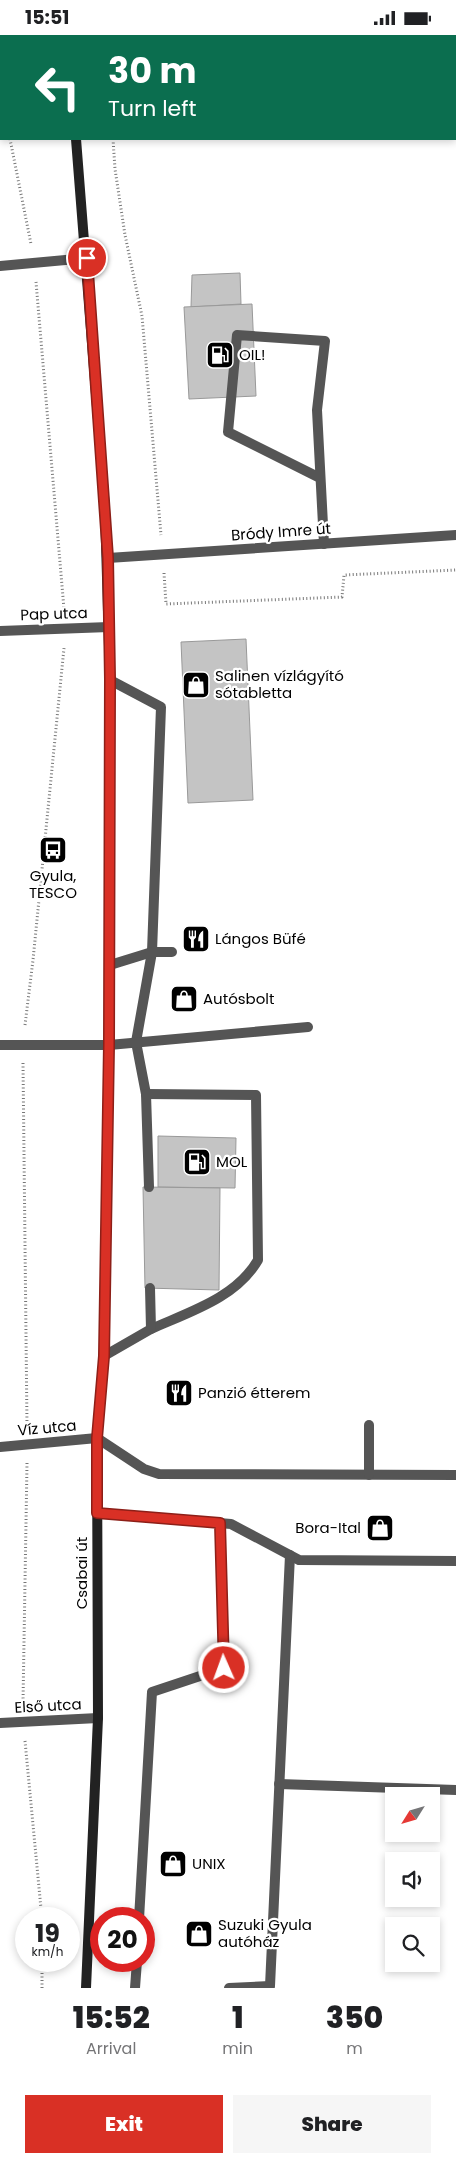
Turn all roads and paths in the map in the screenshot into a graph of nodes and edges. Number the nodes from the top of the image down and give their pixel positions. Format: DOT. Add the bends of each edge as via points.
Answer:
graph roads {
  1 [pos="76,140"];
  2 [pos="113,140"];
  3 [pos="87,258"];
  4 [pos="0,266"];
  5 [pos="320,477"];
  6 [pos="456,535"];
  7 [pos="324,544"];
  8 [pos="163,555"];
  9 [pos="108,558"];
  10 [pos="456,571"];
  11 [pos="109,627"];
  12 [pos="0,631"];
  13 [pos="110,679"];
  14 [pos="152,952"];
  15 [pos="172,952"];
  16 [pos="110,965"];
  17 [pos="308,1027"];
  18 [pos="136,1042"];
  19 [pos="0,1045"];
  20 [pos="109,1045"];
  21 [pos="146,1094"];
  22 [pos="149,1187"];
  23 [pos="150,1288"];
  24 [pos="151,1329"];
  25 [pos="104,1356"];
  26 [pos="369,1425"];
  27 [pos="97,1438"];
  28 [pos="0,1447"];
  29 [pos="369,1475"];
  30 [pos="456,1475"];
  31 [pos="97,1513"];
  32 [pos="220,1523"];
  33 [pos="290,1555"];
  34 [pos="456,1561"];
  35 [pos="98,1718"];
  36 [pos="0,1723"];
  37 [pos="279,1784"];
  38 [pos="456,1790"];
  39 [pos="140,1907"];
  40 [pos="42,1972"];
  41 [pos="136,1972"];
  42 [pos="42,1988"];
  43 [pos="86,1988"];
  44 [pos="135,1988"];
  45 [pos="229,1988"];
  1 -- 3 [label="street, Csabai út"];
  2 -- 8 [label="path" via="125,235 142,316"];
  3 -- 4 [label="street"];
  3 -- 9 [label="street, Csabai út"];
  5 -- 5 [label="street" via="228,432 237,335 325,341 317,410"];
  5 -- 7 [label="street"];
  6 -- 7 [label="street, Bródy Imre út"];
  7 -- 8 [label="street, Bródy Imre út"];
  8 -- 9 [label="street, Bródy Imre út"];
  8 -- 10 [label="path" via="166,604 342,597 344,575"];
  9 -- 11 [label="street, Csabai út"];
  11 -- 12 [label="street, Pap utca"];
  11 -- 13 [label="street, Csabai út"];
  13 -- 14 [label="street" via="160,707"];
  13 -- 16 [label="street, Csabai út"];
  14 -- 15 [label="street"];
  14 -- 16 [label="street"];
  14 -- 18 [label="street"];
  16 -- 20 [label="street, Csabai út"];
  17 -- 18 [label="street"];
  18 -- 20 [label="street"];
  18 -- 21 [label="street"];
  19 -- 20 [label="street"];
  20 -- 25 [label="street, Csabai út"];
  21 -- 22 [label="street"];
  21 -- 24 [label="street" via="256,1095 258,1260 250,1274 220,1297"];
  23 -- 24 [label="street"];
  24 -- 25 [label="street"];
  25 -- 27 [label="street, Csabai út"];
  26 -- 29 [label="street"];
  27 -- 28 [label="street, Víz utca"];
  27 -- 29 [label="street" via="144,1469 159,1475"];
  27 -- 31 [label="street, Csabai út"];
  29 -- 30 [label="street"];
  31 -- 32 [label="street"];
  31 -- 35 [label="street, Csabai út"];
  32 -- 33 [label="street" via="231,1523"];
  32 -- 39 [label="street" via="224,1668 152,1692"];
  33 -- 34 [label="street" via="299,1560"];
  33 -- 37 [label="street"];
  35 -- 36 [label="street, Első utca"];
  35 -- 43 [label="street, Csabai út"];
  37 -- 38 [label="street"];
  37 -- 45 [label="street" via="270,1986"];
  40 -- 42 [label="path"];
  41 -- 44 [label="street"];
}
